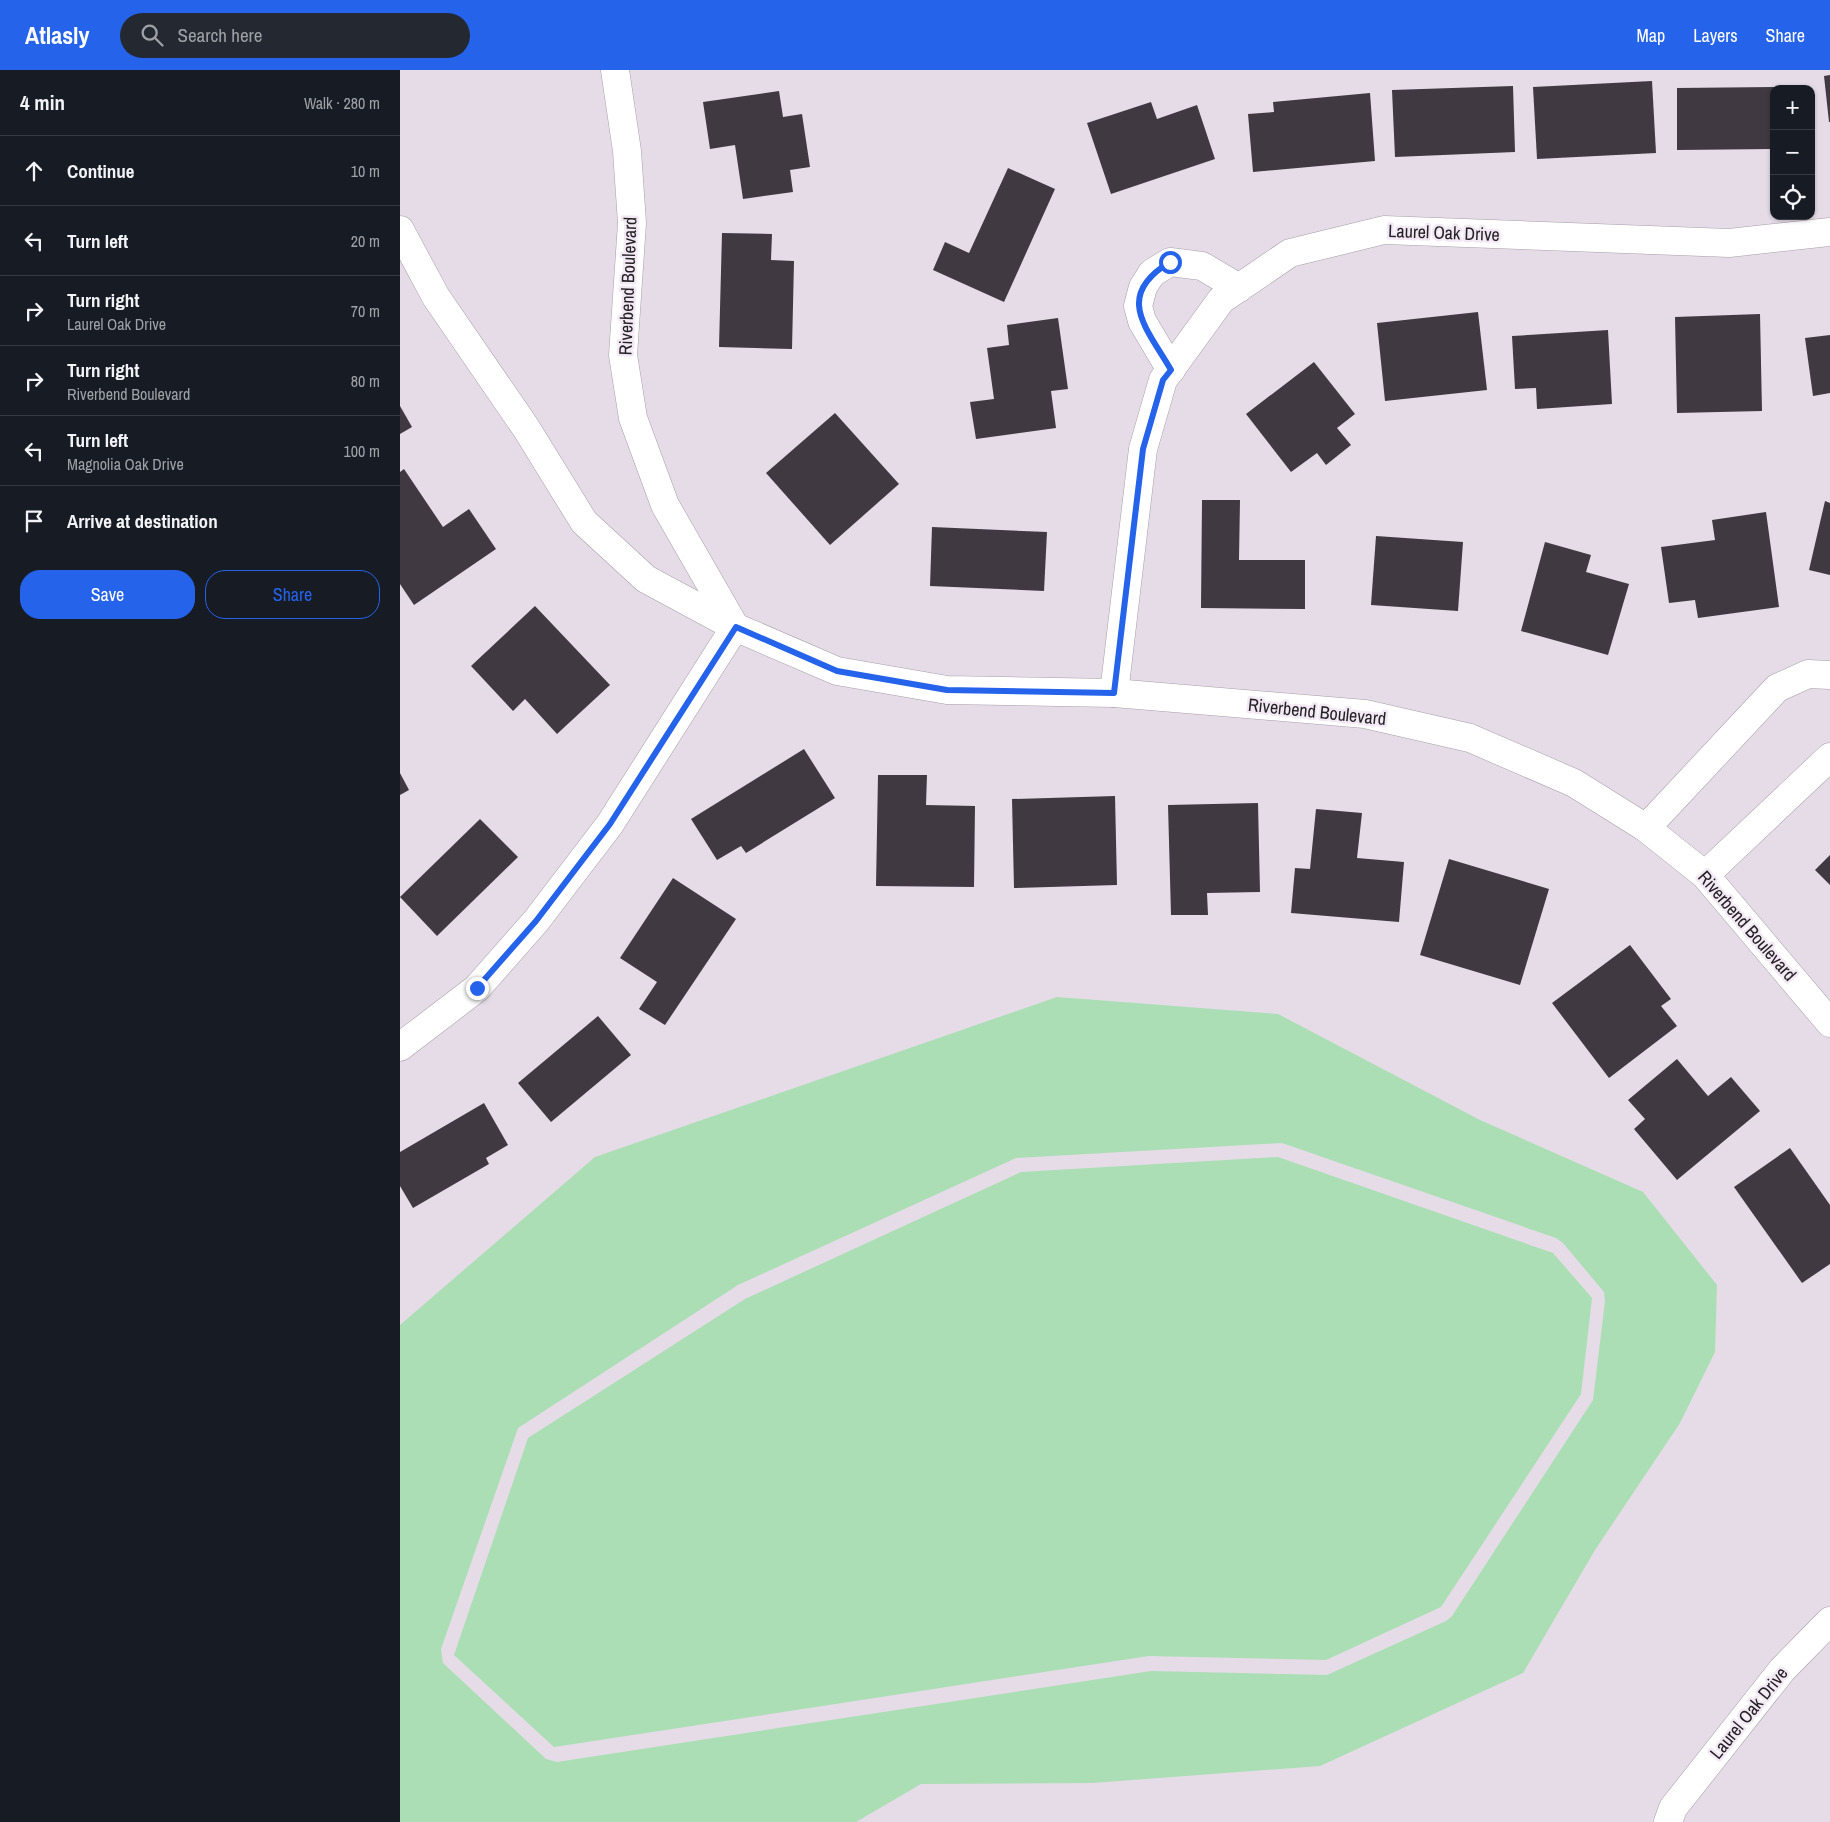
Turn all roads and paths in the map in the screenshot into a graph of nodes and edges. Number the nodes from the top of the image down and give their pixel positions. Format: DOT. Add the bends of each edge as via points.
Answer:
graph roads {
  1 [pos="615,70"];
  2 [pos="400,230"];
  3 [pos="1830,232"];
  4 [pos="1239,288"];
  5 [pos="1171,370"];
  6 [pos="736,627"];
  7 [pos="1830,675"];
  8 [pos="1114,693"];
  9 [pos="1830,757"];
  10 [pos="1646,828"];
  11 [pos="1705,875"];
  12 [pos="1830,1023"];
  13 [pos="400,1046"];
  14 [pos="1830,1621"];
  15 [pos="1664,1817"];
  1 -- 6 [label="street, Riverbend Boulevard" via="627,151 632,223 624,355 633,418 665,506"];
  2 -- 6 [label="street, Riverbend Boulevard" via="436,297 526,428 584,522 646,579"];
  3 -- 4 [label="street, Laurel Oak Drive" via="1729,243 1384,230 1290,252"];
  4 -- 5 [label="street, Laurel Oak Drive" via="1221,300"];
  4 -- 5 [label="street" via="1202,266 1170,262 1152,273 1143,287 1138,306 1142,321"];
  5 -- 8 [label="street, Laurel Oak Drive" via="1163,380 1143,449"];
  6 -- 8 [label="street, Riverbend Boulevard" via="837,671 947,690"];
  6 -- 13 [label="street" via="610,824 536,921 477,988"];
  7 -- 10 [label="street" via="1808,674 1777,688"];
  8 -- 10 [label="street, Riverbend Boulevard" via="1365,714 1470,738 1574,783"];
  9 -- 11 [label="street"];
  10 -- 11 [label="street, Riverbend Boulevard"];
  11 -- 12 [label="street, Riverbend Boulevard"];
  14 -- 15 [label="street, Laurel Oak Drive" via="1782,1670"];
}
